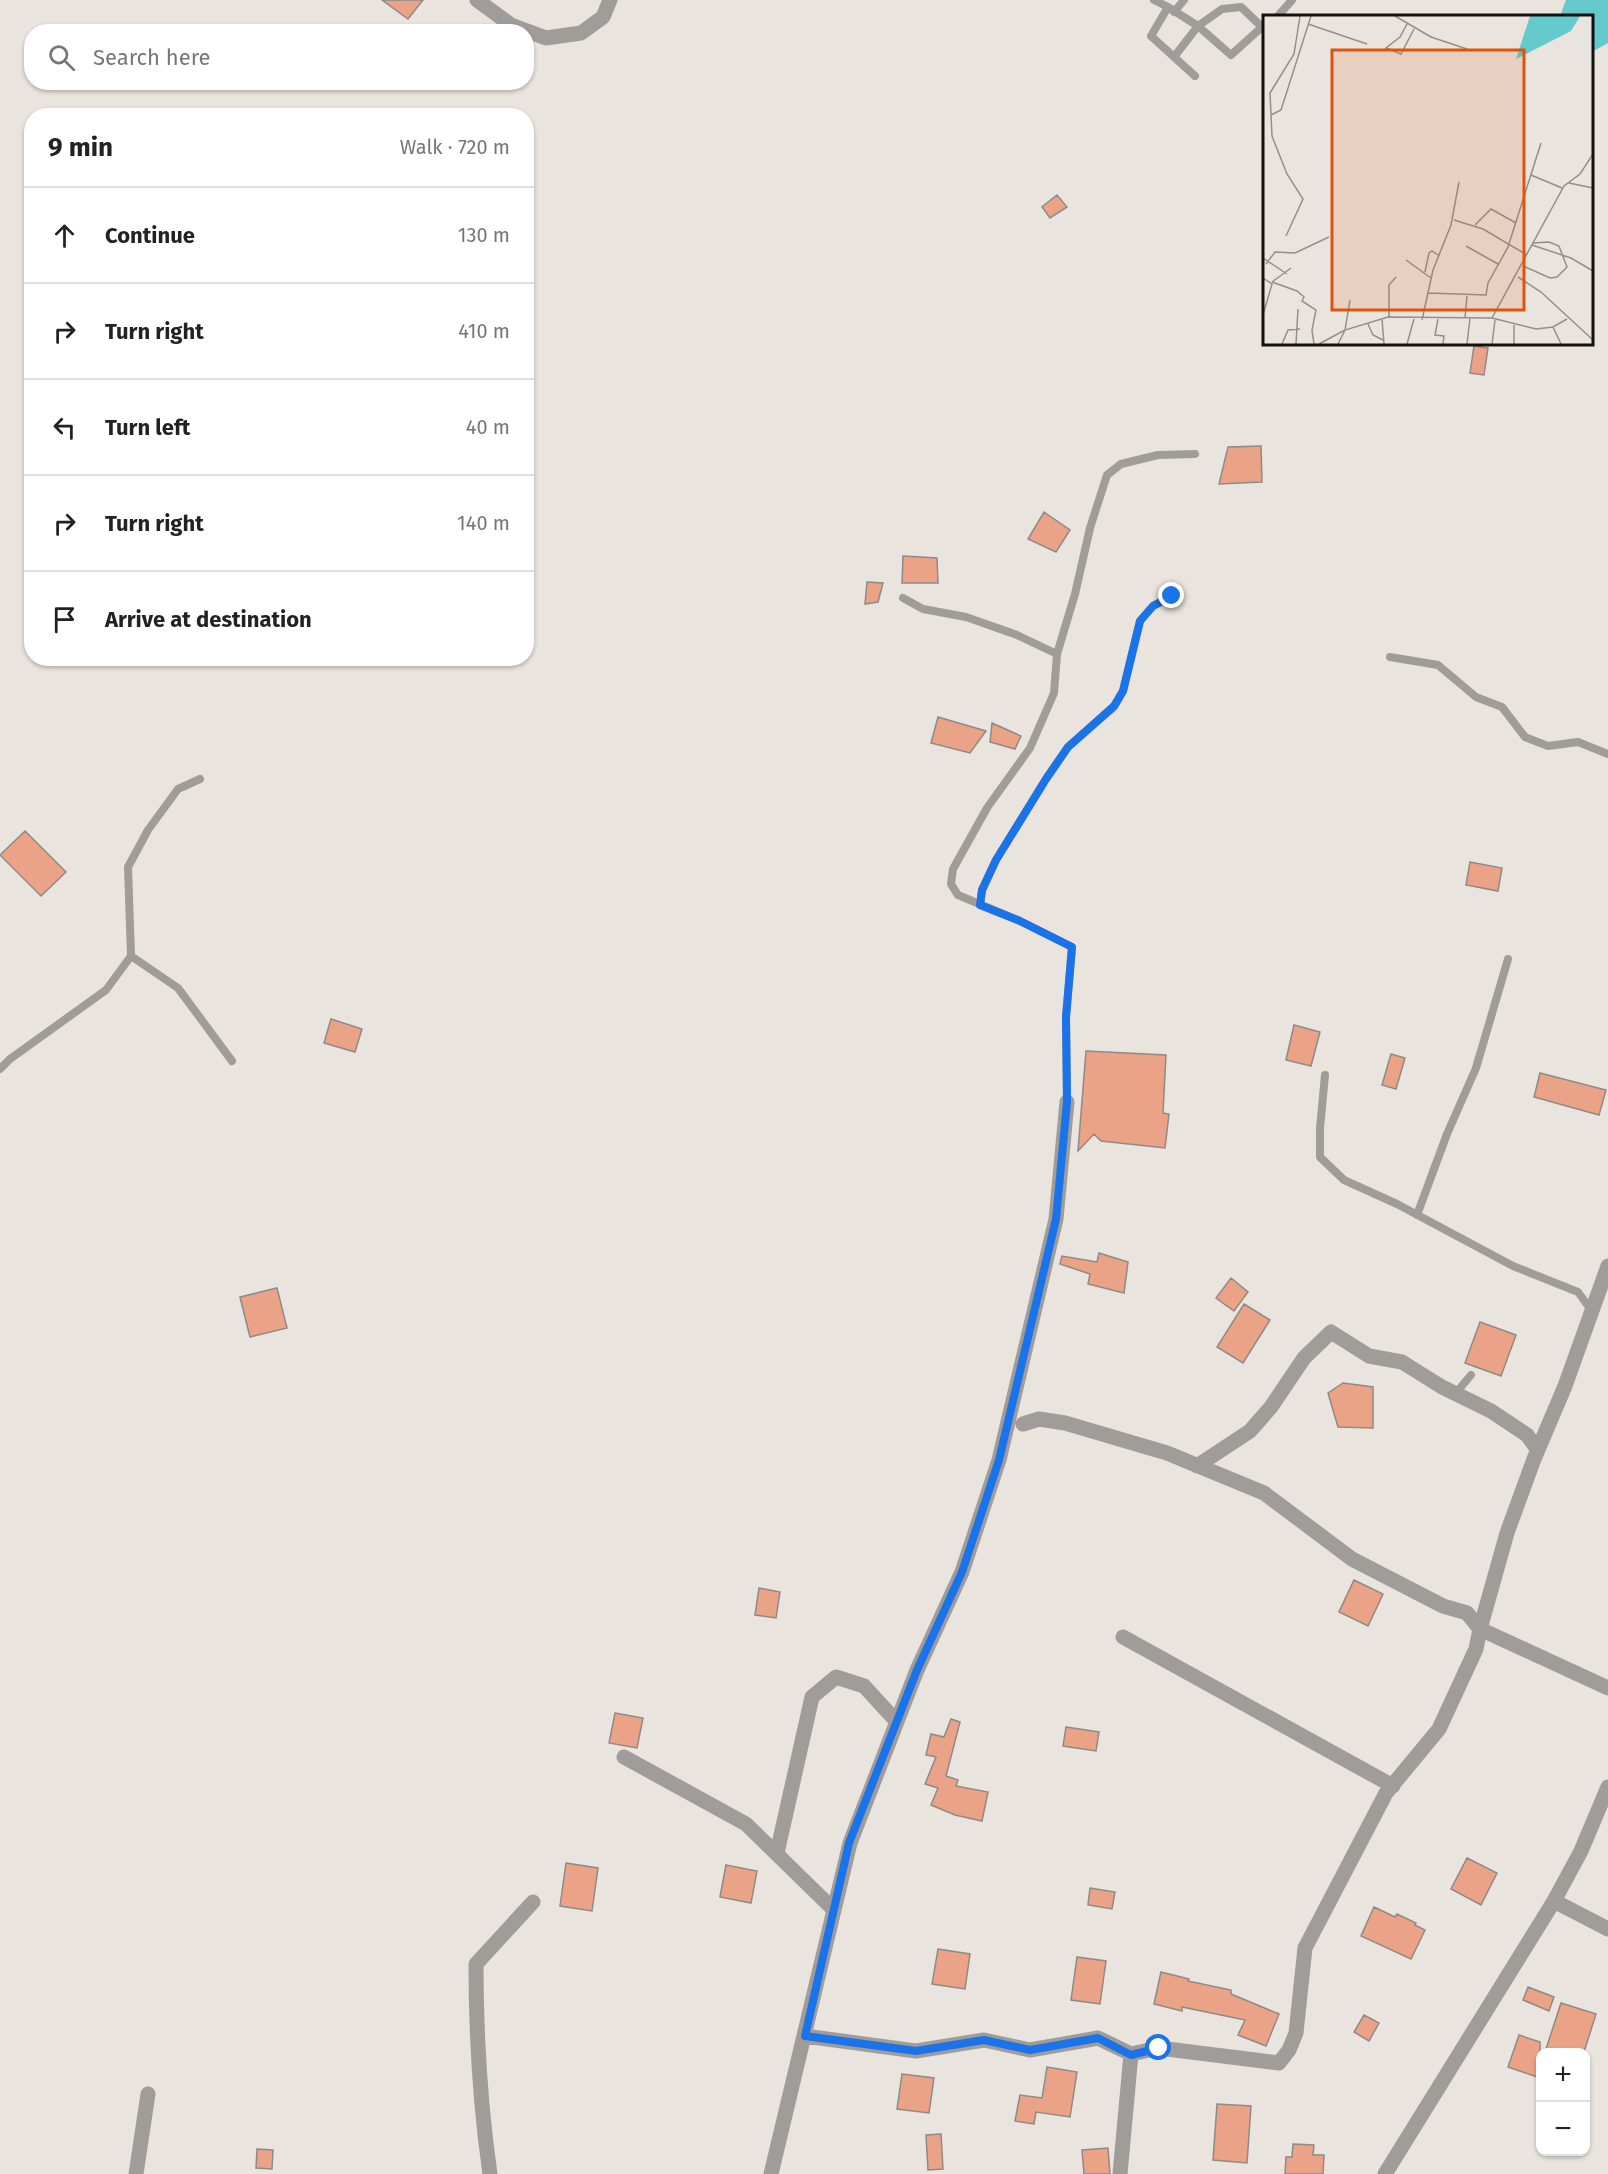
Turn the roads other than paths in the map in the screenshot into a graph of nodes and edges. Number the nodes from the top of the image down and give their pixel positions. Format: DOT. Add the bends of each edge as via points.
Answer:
graph roads {
  1 [pos="477,0"];
  2 [pos="610,0"];
  3 [pos="1154,0"];
  4 [pos="1184,0"];
  5 [pos="1228,0"];
  6 [pos="1293,0"];
  7 [pos="1241,7"];
  8 [pos="1171,10"];
  9 [pos="1279,15"];
  10 [pos="510,24"];
  11 [pos="1198,26"];
  12 [pos="1263,26"];
  13 [pos="534,34"];
  14 [pos="1174,57"];
  15 [pos="1195,76"];
  16 [pos="1195,454"];
  17 [pos="1172,596"];
  18 [pos="903,598"];
  19 [pos="1057,654"];
  20 [pos="1390,657"];
  21 [pos="1608,754"];
  22 [pos="200,779"];
  23 [pos="980,905"];
  24 [pos="130,956"];
  25 [pos="1508,959"];
  26 [pos="232,1061"];
  27 [pos="0,1069"];
  28 [pos="1325,1075"];
  29 [pos="1067,1102"];
  30 [pos="1416,1215"];
  31 [pos="1608,1266"];
  32 [pos="1592,1311"];
  33 [pos="1471,1375"];
  34 [pos="1455,1394"];
  35 [pos="1023,1424"];
  36 [pos="1538,1450"];
  37 [pos="1197,1466"];
  38 [pos="1480,1629"];
  39 [pos="1123,1637"];
  40 [pos="1608,1688"];
  41 [pos="897,1722"];
  42 [pos="624,1757"];
  43 [pos="1392,1786"];
  44 [pos="1608,1787"];
  45 [pos="1604,1808"];
  46 [pos="777,1853"];
  47 [pos="1554,1901"];
  48 [pos="534,1902"];
  49 [pos="834,1910"];
  50 [pos="1608,1929"];
  51 [pos="805,2036"];
  52 [pos="1131,2055"];
  53 [pos="148,2094"];
  54 [pos="136,2174"];
  55 [pos="490,2174"];
  56 [pos="771,2174"];
  57 [pos="1120,2174"];
  58 [pos="1384,2174"];
  1 -- 10 [label="street"];
  2 -- 13 [label="street" via="603,17 581,33 546,38"];
  3 -- 8 [label="lane"];
  4 -- 8 [label="lane"];
  5 -- 7 [label="lane"];
  6 -- 9 [label="lane"];
  7 -- 11 [label="lane" via="1222,9"];
  7 -- 12 [label="lane"];
  8 -- 11 [label="lane"];
  8 -- 14 [label="lane" via="1151,36"];
  11 -- 12 [label="lane" via="1231,55"];
  11 -- 14 [label="lane"];
  14 -- 15 [label="lane"];
  16 -- 19 [label="lane" via="1158,455 1121,464 1107,475"];
  17 -- 23 [label="lane" via="1153,606 1140,621 1123,691 1114,706 1068,747 1046,779 996,860 982,890"];
  18 -- 19 [label="lane" via="923,609 966,617 1017,635"];
  19 -- 23 [label="lane" via="1054,693 1030,748 987,808 953,869 951,884 958,895"];
  20 -- 21 [label="lane" via="1438,665 1476,697 1502,707 1525,737 1548,746 1578,742"];
  22 -- 24 [label="lane" via="178,789 148,830 128,867"];
  23 -- 29 [label="lane" via="1072,947 1066,1017"];
  24 -- 26 [label="lane" via="178,988"];
  24 -- 27 [label="lane" via="106,990"];
  25 -- 30 [label="lane" via="1476,1068"];
  28 -- 30 [label="lane" via="1320,1157 1344,1180"];
  29 -- 41 [label="street" via="1056,1219 999,1460 962,1572"];
  30 -- 32 [label="lane" via="1514,1266 1578,1293"];
  31 -- 32 [label="street"];
  32 -- 36 [label="street"];
  33 -- 34 [label="lane"];
  34 -- 36 [label="street" via="1491,1411 1527,1435"];
  34 -- 37 [label="street" via="1402,1362 1369,1356 1330,1332 1304,1358 1250,1431"];
  35 -- 37 [label="street" via="1039,1419 1065,1423 1167,1453"];
  36 -- 38 [label="street" via="1507,1533"];
  37 -- 38 [label="street" via="1264,1493 1352,1559 1443,1606 1467,1613"];
  38 -- 40 [label="street"];
  38 -- 43 [label="street" via="1476,1649 1439,1729"];
  39 -- 43 [label="street"];
  41 -- 46 [label="street" via="864,1686 836,1677 812,1697"];
  41 -- 49 [label="street" via="849,1843"];
  42 -- 46 [label="street" via="747,1824"];
  43 -- 52 [label="street" via="1305,1948 1296,2032 1279,2063 1159,2048"];
  44 -- 45 [label="street"];
  45 -- 47 [label="street"];
  46 -- 49 [label="street"];
  47 -- 50 [label="street"];
  47 -- 58 [label="street"];
  48 -- 55 [label="street" via="476,1964 476,2037"];
  49 -- 51 [label="street"];
  51 -- 52 [label="street" via="916,2051 984,2040 1030,2050 1098,2038"];
  51 -- 56 [label="street"];
  52 -- 57 [label="street"];
  53 -- 54 [label="street"];
}
